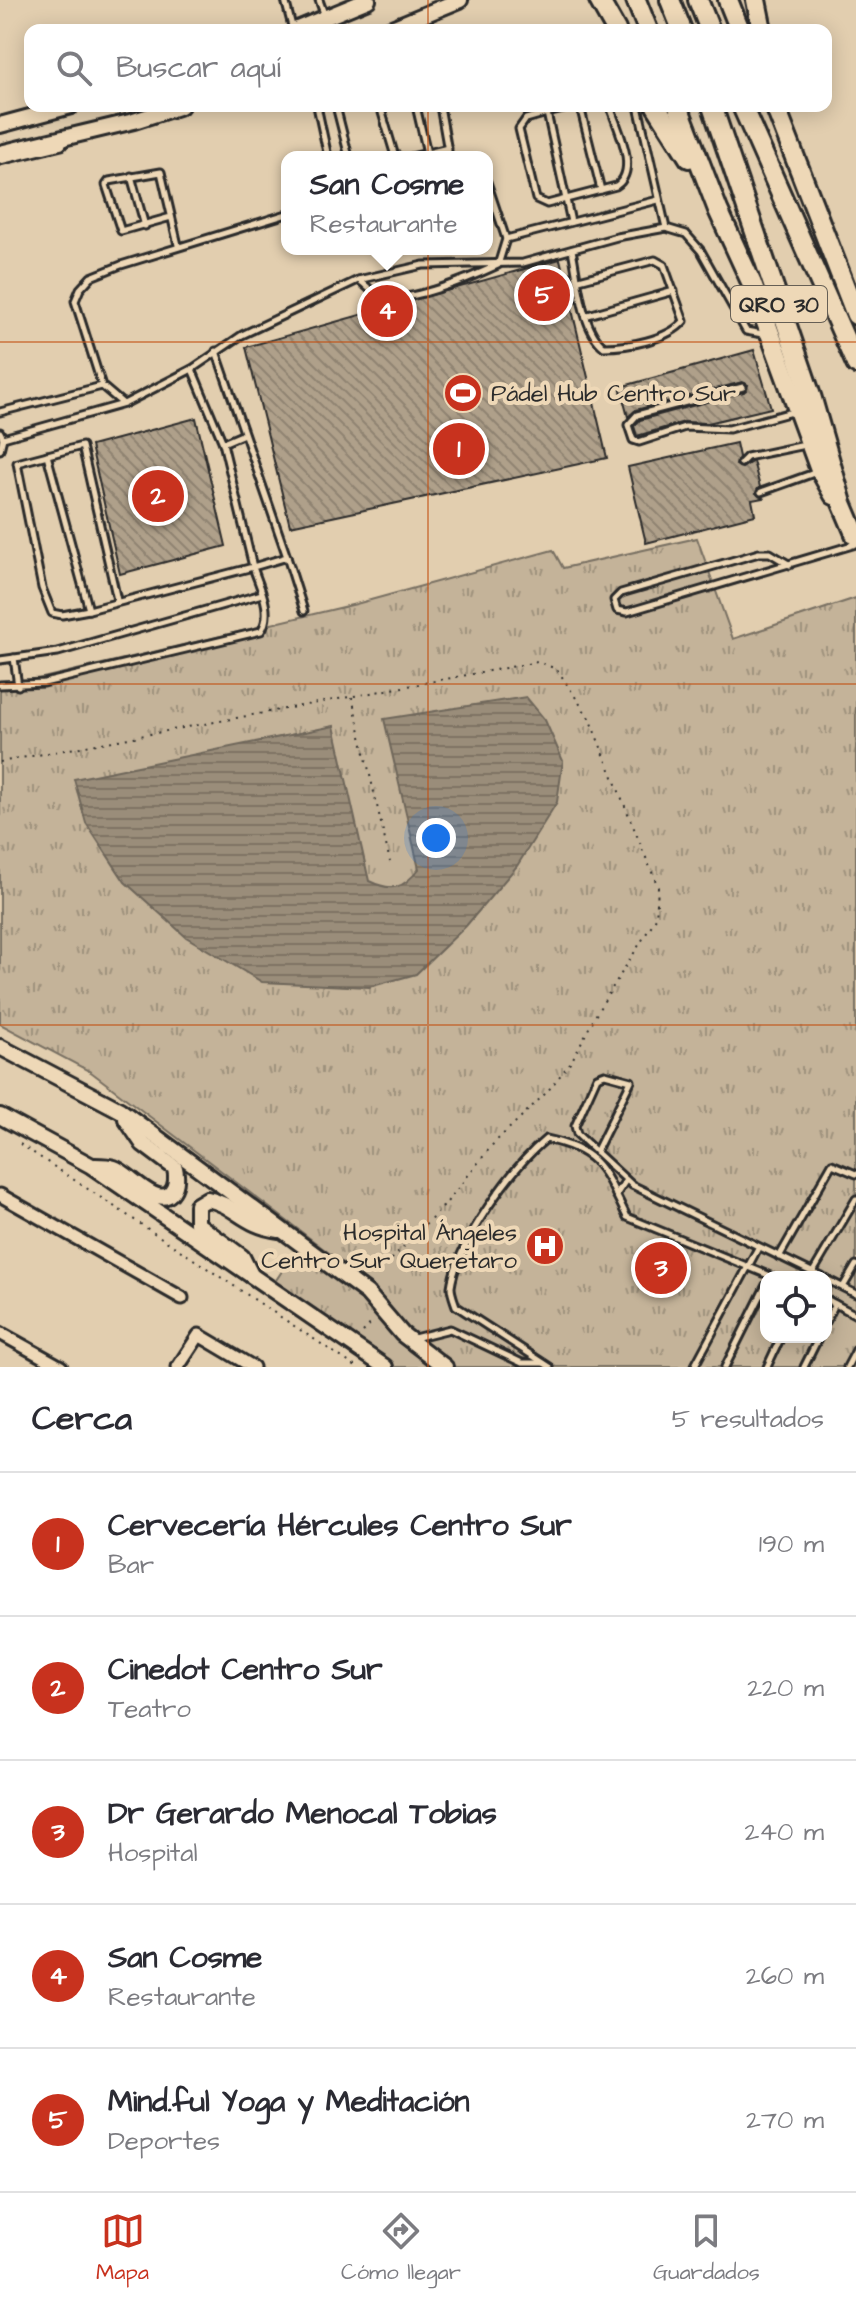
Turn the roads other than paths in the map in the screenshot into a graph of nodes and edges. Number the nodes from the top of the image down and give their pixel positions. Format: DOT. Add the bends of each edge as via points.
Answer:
graph roads {
  1 [pos="285,0"];
  2 [pos="319,0"];
  3 [pos="368,0"];
  4 [pos="460,0"];
  5 [pos="599,0"];
  6 [pos="636,0"];
  7 [pos="670,0"];
  8 [pos="698,0"];
  9 [pos="728,0"];
  10 [pos="756,0"];
  11 [pos="292,24"];
  12 [pos="328,24"];
  13 [pos="402,24"];
  14 [pos="613,24"];
  15 [pos="646,24"];
  16 [pos="680,24"];
  17 [pos="708,24"];
  18 [pos="738,24"];
  19 [pos="761,24"];
  20 [pos="49,112"];
  21 [pos="159,112"];
  22 [pos="318,112"];
  23 [pos="338,112"];
  24 [pos="382,112"];
  25 [pos="417,112"];
  26 [pos="441,112"];
  27 [pos="551,112"];
  28 [pos="580,112"];
  29 [pos="612,112"];
  30 [pos="639,112"];
  31 [pos="660,112"];
  32 [pos="680,112"];
  33 [pos="714,112"];
  34 [pos="745,112"];
  35 [pos="777,112"];
  36 [pos="547,113"];
  37 [pos="0,125"];
  38 [pos="71,136"];
  39 [pos="448,148"];
  40 [pos="327,151"];
  41 [pos="347,151"];
  42 [pos="393,151"];
  43 [pos="427,151"];
  44 [pos="435,151"];
  45 [pos="448,151"];
  46 [pos="0,153"];
  47 [pos="0,161"];
  48 [pos="131,176"];
  49 [pos="705,177"];
  50 [pos="601,190"];
  51 [pos="493,200"];
  52 [pos="566,200"];
  53 [pos="658,200"];
  54 [pos="281,216"];
  55 [pos="171,217"];
  56 [pos="571,222"];
  57 [pos="145,226"];
  58 [pos="666,228"];
  59 [pos="506,239"];
  60 [pos="178,245"];
  61 [pos="572,250"];
  62 [pos="498,265"];
  63 [pos="358,280"];
  64 [pos="579,280"];
  65 [pos="674,291"];
  66 [pos="588,315"];
  67 [pos="856,315"];
  68 [pos="769,335"];
  69 [pos="216,351"];
  70 [pos="856,364"];
  71 [pos="192,369"];
  72 [pos="102,386"];
  73 [pos="743,387"];
  74 [pos="124,404"];
  75 [pos="797,410"];
  76 [pos="0,412"];
  77 [pos="244,434"];
  78 [pos="2,435"];
  79 [pos="223,443"];
  80 [pos="810,444"];
  81 [pos="0,450"];
  82 [pos="47,455"];
  83 [pos="741,463"];
  84 [pos="820,470"];
  85 [pos="761,492"];
  86 [pos="842,503"];
  87 [pos="856,536"];
  88 [pos="856,544"];
  89 [pos="287,557"];
  90 [pos="790,565"];
  91 [pos="253,567"];
  92 [pos="262,594"];
  93 [pos="117,600"];
  94 [pos="89,610"];
  95 [pos="304,611"];
  96 [pos="14,658"];
  97 [pos="0,660"];
  98 [pos="0,685"];
  99 [pos="18,686"];
  100 [pos="0,1047"];
  101 [pos="120,1110"];
  102 [pos="0,1116"];
  103 [pos="596,1152"];
  104 [pos="90,1165"];
  105 [pos="856,1174"];
  106 [pos="626,1180"];
  107 [pos="0,1195"];
  108 [pos="616,1195"];
  109 [pos="856,1199"];
  110 [pos="279,1230"];
  111 [pos="759,1248"];
  112 [pos="779,1257"];
  113 [pos="748,1265"];
  114 [pos="856,1265"];
  115 [pos="760,1271"];
  116 [pos="804,1271"];
  117 [pos="813,1271"];
  118 [pos="251,1276"];
  119 [pos="832,1282"];
  120 [pos="843,1287"];
  121 [pos="856,1294"];
  122 [pos="760,1297"];
  123 [pos="182,1298"];
  124 [pos="832,1302"];
  125 [pos="835,1304"];
  126 [pos="832,1310"];
  127 [pos="856,1315"];
  128 [pos="0,1333"];
  129 [pos="410,1340"];
  130 [pos="778,1343"];
  131 [pos="816,1343"];
  132 [pos="856,1350"];
  133 [pos="547,1365"];
  134 [pos="61,1367"];
  135 [pos="178,1367"];
  136 [pos="253,1367"];
  137 [pos="385,1367"];
  138 [pos="445,1367"];
  139 [pos="694,1367"];
  140 [pos="725,1367"];
  141 [pos="767,1367"];
  142 [pos="804,1367"];
  143 [pos="847,1367"];
  1 -- 11 [label="lane"];
  2 -- 12 [label="lane"];
  3 -- 12 [label="street"];
  4 -- 13 [label="street"];
  5 -- 14 [label="highway"];
  6 -- 15 [label="highway"];
  7 -- 16 [label="highway"];
  8 -- 17 [label="highway"];
  9 -- 18 [label="highway"];
  10 -- 19 [label="highway"];
  20 -- 37 [label="street"];
  21 -- 38 [label="street"];
  22 -- 40 [label="lane"];
  23 -- 41 [label="lane"];
  24 -- 42 [label="lane"];
  25 -- 43 [label="lane"];
  26 -- 39 [label="lane"];
  27 -- 36 [label="lane"];
  28 -- 50 [label="lane"];
  29 -- 50 [label="lane" via="629,167 624,181"];
  30 -- 53 [label="lane"];
  31 -- 49 [label="highway"];
  32 -- 49 [label="highway, QRO 30"];
  33 -- 86 [label="highway, QRO 30"];
  34 -- 70 [label="highway, QRO 30"];
  35 -- 67 [label="highway, QRO 30"];
  36 -- 52 [label="lane"];
  36 -- 52 [label="lane" via="526,119 519,129 520,143 536,199 547,204"];
  38 -- 46 [label="street"];
  38 -- 47 [label="lane" via="62,146"];
  39 -- 44 [label="lane"];
  39 -- 45 [label="lane"];
  48 -- 55 [label="lane" via="161,172"];
  48 -- 57 [label="lane"];
  48 -- 57 [label="lane" via="109,181 111,203 121,231"];
  49 -- 68 [label="highway, QRO 30"];
  50 -- 52 [label="lane"];
  51 -- 59 [label="lane"];
  52 -- 56 [label="lane"];
  53 -- 56 [label="lane"];
  53 -- 58 [label="lane"];
  54 -- 60 [label="lane"];
  55 -- 57 [label="lane"];
  55 -- 60 [label="lane"];
  56 -- 59 [label="lane"];
  58 -- 61 [label="lane"];
  58 -- 68 [label="lane" via="686,234 701,251 746,331"];
  59 -- 62 [label="lane"];
  60 -- 72 [label="lane" via="91,277 80,289 75,301 78,315"];
  61 -- 62 [label="lane"];
  61 -- 64 [label="lane"];
  62 -- 63 [label="lane" via="423,265"];
  62 -- 63 [label="lane" via="453,285 408,295 379,296"];
  63 -- 69 [label="lane"];
  64 -- 65 [label="lane" via="655,260 664,265"];
  64 -- 66 [label="lane"];
  65 -- 66 [label="lane"];
  65 -- 66 [label="lane" via="684,321 679,328 643,341 604,347 595,340"];
  68 -- 75 [label="highway, QRO 30"];
  69 -- 71 [label="lane"];
  69 -- 77 [label="lane"];
  71 -- 74 [label="lane"];
  71 -- 79 [label="lane"];
  72 -- 74 [label="lane"];
  72 -- 76 [label="lane"];
  73 -- 75 [label="lane" via="637,415 628,425 631,435 639,442 685,427 729,429"];
  74 -- 78 [label="lane"];
  75 -- 80 [label="highway, QRO 30"];
  77 -- 79 [label="lane"];
  77 -- 89 [label="lane"];
  78 -- 81 [label="lane"];
  79 -- 91 [label="lane"];
  80 -- 83 [label="lane" via="747,457"];
  80 -- 84 [label="highway, QRO 30"];
  82 -- 93 [label="lane" via="82,446"];
  82 -- 94 [label="lane"];
  82 -- 94 [label="lane" via="17,463 48,607 62,615"];
  84 -- 85 [label="lane"];
  84 -- 86 [label="highway, QRO 30"];
  86 -- 87 [label="highway, QRO 30"];
  88 -- 90 [label="lane"];
  89 -- 91 [label="lane"];
  89 -- 95 [label="lane"];
  90 -- 90 [label="lane" via="627,612 617,610 614,600 621,593 759,553"];
  91 -- 92 [label="lane"];
  91 -- 93 [label="lane"];
  92 -- 96 [label="lane" via="58,652"];
  92 -- 99 [label="lane" via="266,623 261,631"];
  93 -- 94 [label="lane"];
  96 -- 97 [label="lane"];
  96 -- 99 [label="lane"];
  98 -- 99 [label="lane"];
  100 -- 101 [label="street"];
  101 -- 104 [label="street" via="143,1144 175,1168 173,1191 156,1196 113,1168"];
  101 -- 110 [label="street"];
  102 -- 104 [label="street"];
  103 -- 103 [label="lane" via="617,1109 631,1081 597,1077 575,1126"];
  103 -- 106 [label="lane"];
  104 -- 118 [label="street"];
  105 -- 112 [label="lane" via="832,1164"];
  106 -- 108 [label="lane"];
  106 -- 111 [label="lane"];
  107 -- 123 [label="street"];
  108 -- 113 [label="lane" via="627,1217"];
  108 -- 133 [label="lane" via="602,1167 576,1145 546,1139 494,1196 463,1255 451,1289 456,1306"];
  109 -- 117 [label="lane"];
  110 -- 118 [label="street" via="257,1228 219,1201 207,1199 197,1205 197,1224 242,1257"];
  110 -- 129 [label="street" via="367,1293"];
  111 -- 112 [label="lane"];
  111 -- 113 [label="lane"];
  112 -- 116 [label="lane"];
  113 -- 115 [label="lane"];
  113 -- 139 [label="lane"];
  114 -- 120 [label="lane"];
  118 -- 137 [label="street"];
  119 -- 120 [label="lane"];
  120 -- 121 [label="lane"];
  122 -- 140 [label="lane"];
  124 -- 125 [label="lane"];
  125 -- 126 [label="lane"];
  125 -- 127 [label="lane"];
  128 -- 134 [label="street"];
  129 -- 133 [label="lane" via="450,1329 522,1363"];
  129 -- 138 [label="street"];
  130 -- 141 [label="lane"];
  131 -- 142 [label="lane"];
  132 -- 143 [label="lane"];
  135 -- 136 [label="street" via="199,1335"];
}
